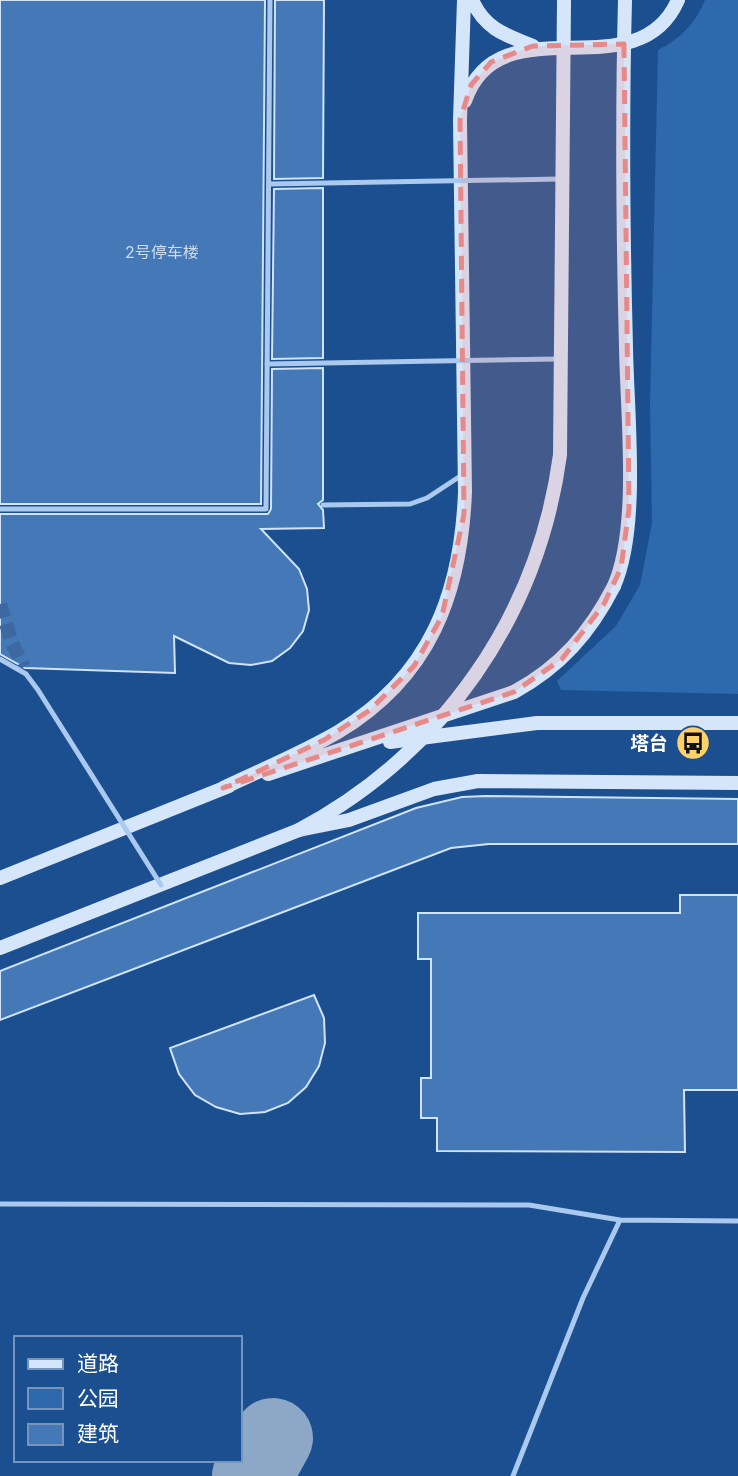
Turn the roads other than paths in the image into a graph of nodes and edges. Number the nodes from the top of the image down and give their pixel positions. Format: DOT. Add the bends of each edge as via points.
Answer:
graph roads {
  1 [pos="270,0"];
  2 [pos="464,0"];
  3 [pos="472,0"];
  4 [pos="564,0"];
  5 [pos="625,0"];
  6 [pos="678,0"];
  7 [pos="533,46"];
  8 [pos="460,120"];
  9 [pos="564,179"];
  10 [pos="269,184"];
  11 [pos="562,359"];
  12 [pos="267,364"];
  13 [pos="465,472"];
  14 [pos="323,505"];
  15 [pos="0,509"];
  16 [pos="0,659"];
  17 [pos="24,667"];
  18 [pos="738,723"];
  19 [pos="351,748"];
  20 [pos="738,783"];
  21 [pos="223,788"];
  22 [pos="125,829"];
  23 [pos="299,830"];
  24 [pos="0,878"];
  25 [pos="161,885"];
  26 [pos="0,948"];
  27 [pos="0,1204"];
  28 [pos="620,1220"];
  29 [pos="738,1221"];
  30 [pos="513,1476"];
  1 -- 10 [label="lane"];
  2 -- 8 [label="street"];
  3 -- 7 [label="street" via="492,28"];
  4 -- 9 [label="street, bridge"];
  5 -- 19 [label="street, bridge" via="629,509 625,550 614,586 578,643 531,683 497,700"];
  6 -- 7 [label="street" via="663,25 632,43"];
  7 -- 8 [label="street" via="485,66 467,93"];
  8 -- 13 [label="street"];
  9 -- 10 [label="lane, bridge"];
  9 -- 11 [label="street, bridge"];
  10 -- 12 [label="lane"];
  11 -- 12 [label="lane, bridge"];
  11 -- 23 [label="street, bridge" via="560,455 552,506 534,566 510,618 469,684 420,741 385,773"];
  12 -- 15 [label="lane" via="266,509"];
  13 -- 14 [label="lane" via="410,504"];
  13 -- 21 [label="street" via="463,530 451,590 436,631 414,666 386,696 339,731"];
  16 -- 25 [label="lane, bridge" via="32,681"];
  17 -- 22 [label="street"];
  18 -- 19 [label="street" via="537,723"];
  19 -- 21 [label="street"];
  20 -- 23 [label="street" via="478,781 424,792 349,821"];
  21 -- 22 [label="street"];
  22 -- 24 [label="street"];
  23 -- 25 [label="street"];
  25 -- 26 [label="street"];
  27 -- 28 [label="lane" via="529,1205"];
  28 -- 29 [label="lane"];
  28 -- 30 [label="lane" via="583,1298"];
}
